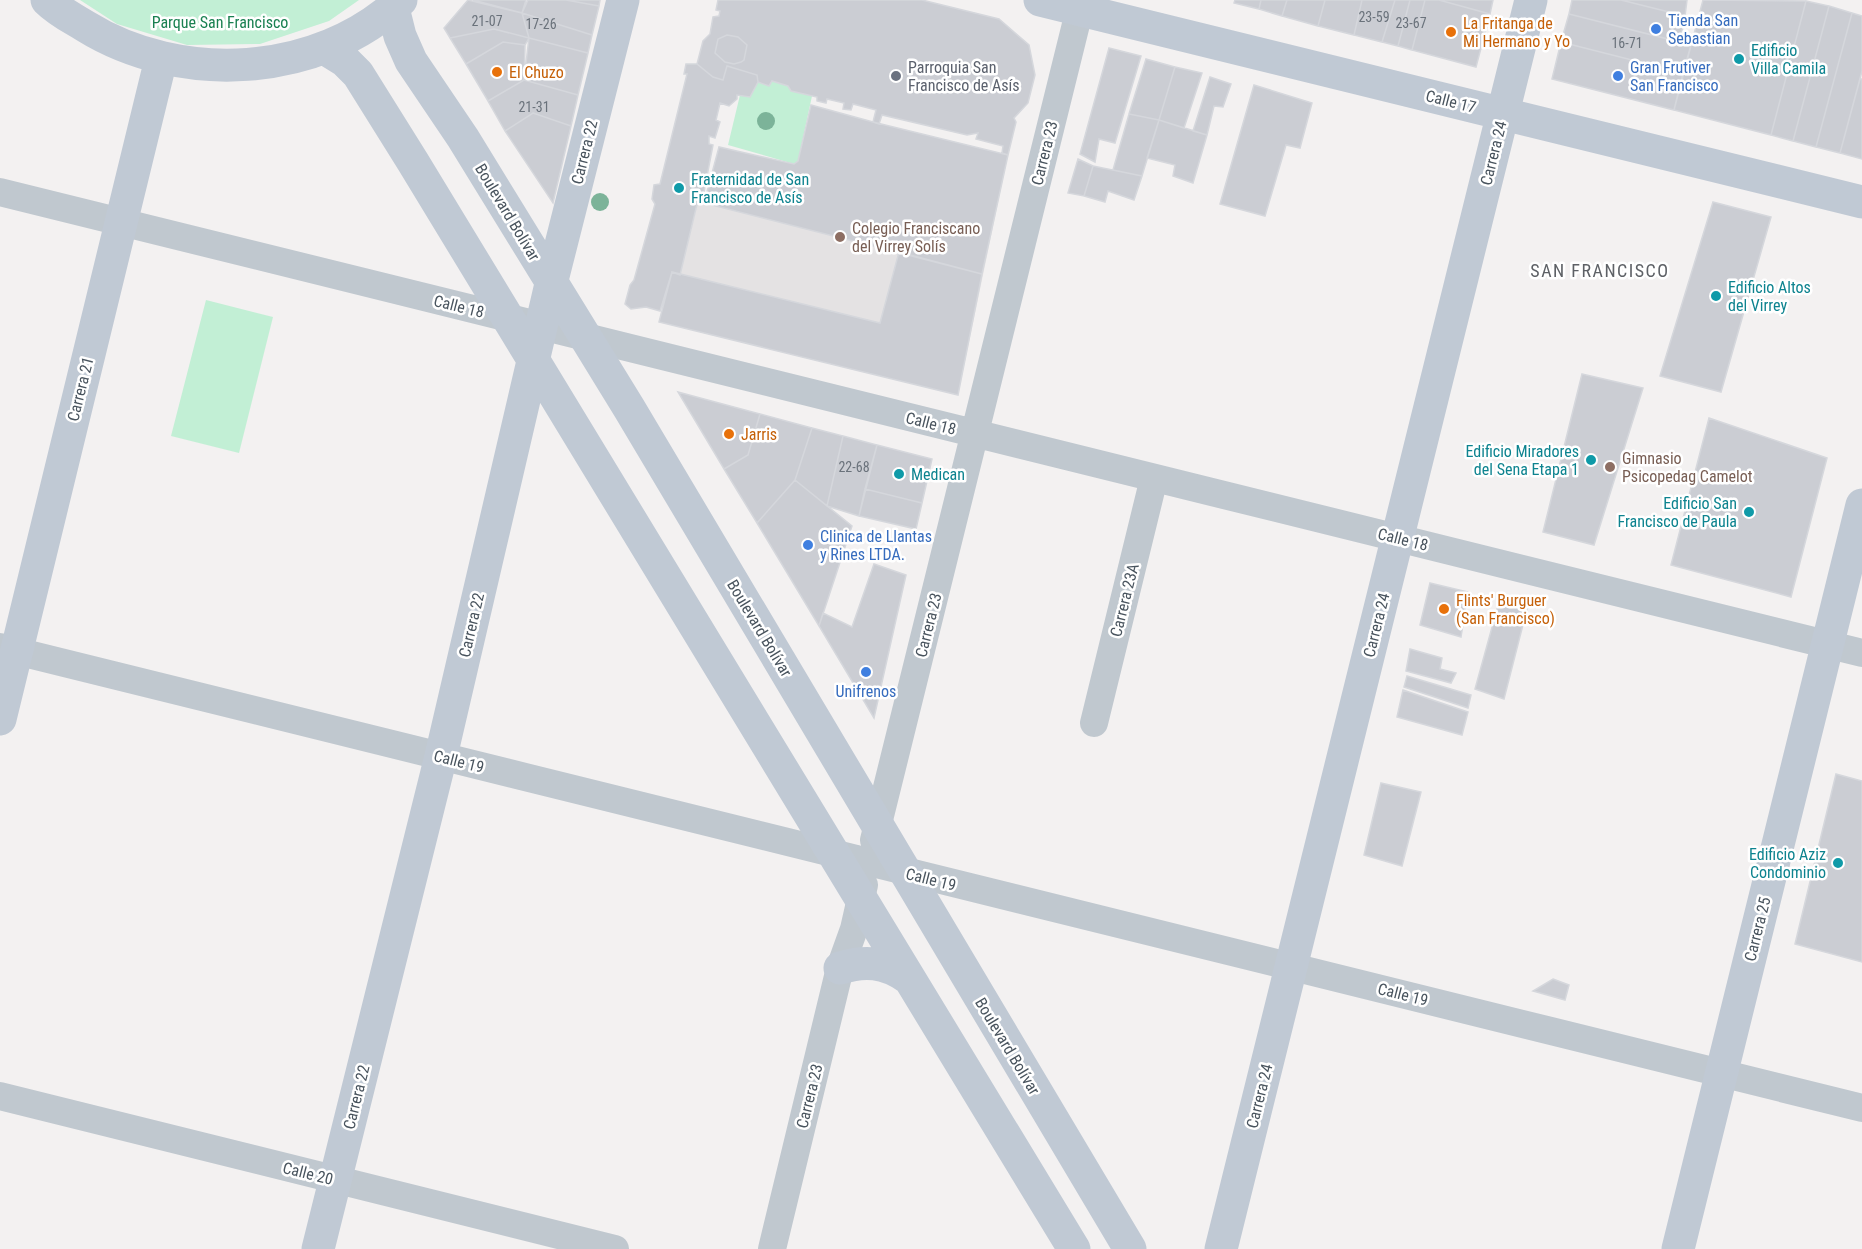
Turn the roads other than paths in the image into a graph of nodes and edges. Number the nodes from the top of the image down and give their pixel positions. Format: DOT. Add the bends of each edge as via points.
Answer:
graph roads {
  1 [pos="47,0"];
  2 [pos="623,0"];
  3 [pos="1040,0"];
  4 [pos="1531,0"];
  5 [pos="397,4"];
  6 [pos="1081,5"];
  7 [pos="324,48"];
  8 [pos="161,59"];
  9 [pos="1503,114"];
  10 [pos="0,192"];
  11 [pos="1862,202"];
  12 [pos="121,222"];
  13 [pos="551,284"];
  14 [pos="508,318"];
  15 [pos="541,326"];
  16 [pos="586,337"];
  17 [pos="533,358"];
  18 [pos="975,434"];
  19 [pos="1154,478"];
  20 [pos="1862,505"];
  21 [pos="1397,538"];
  22 [pos="1828,644"];
  23 [pos="8,649"];
  24 [pos="1862,653"];
  25 [pos="0,719"];
  26 [pos="1094,723"];
  27 [pos="441,756"];
  28 [pos="878,827"];
  29 [pos="834,853"];
  30 [pos="869,862"];
  31 [pos="904,872"];
  32 [pos="861,898"];
  33 [pos="1292,967"];
  34 [pos="840,968"];
  35 [pos="907,977"];
  36 [pos="1721,1073"];
  37 [pos="0,1096"];
  38 [pos="1862,1108"];
  39 [pos="335,1180"];
  40 [pos="318,1249"];
  41 [pos="615,1249"];
  42 [pos="772,1249"];
  43 [pos="1074,1249"];
  44 [pos="1130,1249"];
  45 [pos="1221,1249"];
  46 [pos="1678,1249"];
  1 -- 8 [label="street" via="105,39"];
  2 -- 13 [label="street, Carrera 22"];
  3 -- 6 [label="street, Calle 17"];
  4 -- 9 [label="street, Carrera 24"];
  5 -- 7 [label="street"];
  5 -- 13 [label="street, Boulevard Bolívar" via="400,36 411,61 463,138"];
  6 -- 9 [label="street, Calle 17"];
  6 -- 18 [label="street, Carrera 23"];
  7 -- 8 [label="street" via="271,62 216,66"];
  7 -- 14 [label="street" via="358,74"];
  8 -- 12 [label="street, Carrera 21"];
  9 -- 11 [label="street, Calle 17"];
  9 -- 21 [label="street, Carrera 24"];
  10 -- 12 [label="street, Calle 18"];
  12 -- 14 [label="street, Calle 18"];
  12 -- 23 [label="street, Carrera 21"];
  13 -- 15 [label="street, Carrera 22"];
  13 -- 16 [label="street, Boulevard Bolívar"];
  14 -- 15 [label="street, Calle 18"];
  14 -- 17 [label="street"];
  15 -- 16 [label="street, Calle 18"];
  15 -- 17 [label="street, Carrera 22"];
  16 -- 18 [label="street, Calle 18"];
  16 -- 28 [label="street, Boulevard Bolívar"];
  17 -- 27 [label="street, Carrera 22"];
  17 -- 29 [label="street"];
  18 -- 19 [label="street, Calle 18"];
  18 -- 28 [label="street, Carrera 23"];
  19 -- 21 [label="street, Calle 18"];
  19 -- 26 [label="street, Carrera 23A"];
  20 -- 22 [label="street, Carrera 25"];
  21 -- 22 [label="street, Calle 18"];
  21 -- 33 [label="street, Carrera 24"];
  22 -- 24 [label="street, Calle 18"];
  22 -- 36 [label="street, Carrera 25"];
  23 -- 25 [label="street, Carrera 21"];
  23 -- 27 [label="street, Calle 19"];
  27 -- 29 [label="street, Calle 19"];
  27 -- 39 [label="street, Carrera 22"];
  28 -- 30 [label="street, Carrera 23"];
  28 -- 31 [label="street, Boulevard Bolívar"];
  29 -- 30 [label="street, Calle 19"];
  29 -- 32 [label="street"];
  30 -- 31 [label="street, Calle 19"];
  30 -- 32 [label="street, Carrera 23"];
  31 -- 33 [label="street, Calle 19"];
  31 -- 44 [label="street, Boulevard Bolívar"];
  32 -- 34 [label="street, Carrera 23"];
  32 -- 35 [label="street"];
  33 -- 36 [label="street, Calle 19"];
  33 -- 45 [label="street, Carrera 24"];
  34 -- 35 [label="street" via="873,962"];
  34 -- 42 [label="street, Carrera 23"];
  35 -- 43 [label="street"];
  36 -- 38 [label="street, Calle 19"];
  36 -- 46 [label="street, Carrera 25"];
  37 -- 39 [label="street, Calle 20"];
  39 -- 40 [label="street, Carrera 22"];
  39 -- 41 [label="street, Calle 20"];
}
